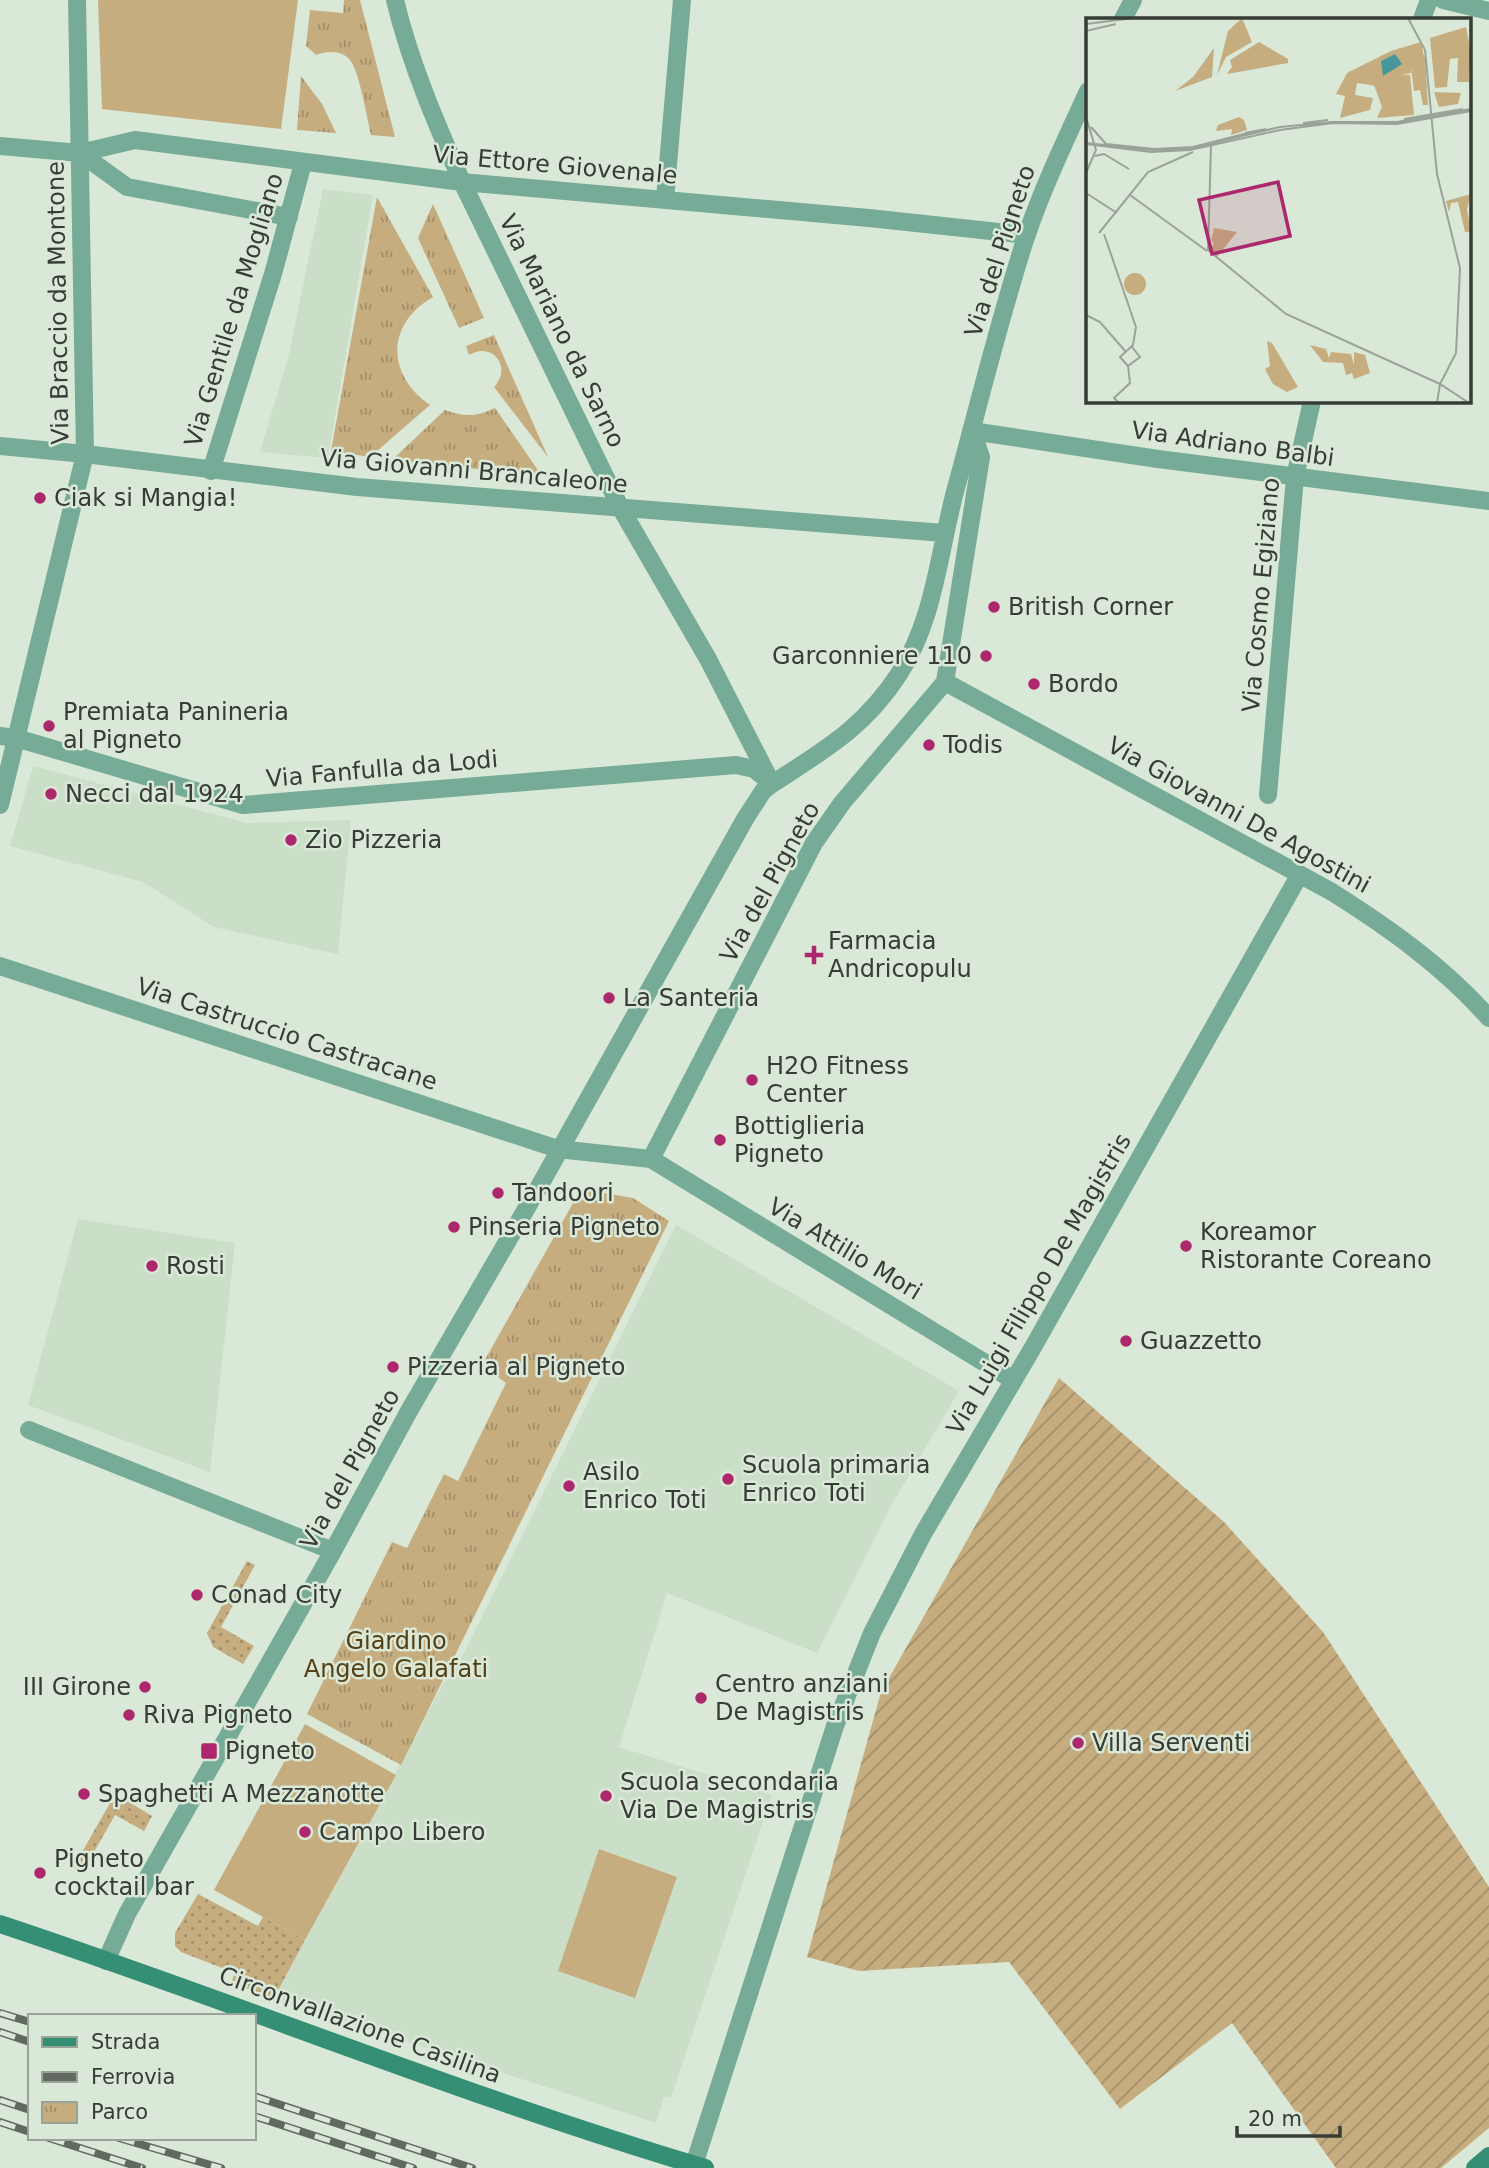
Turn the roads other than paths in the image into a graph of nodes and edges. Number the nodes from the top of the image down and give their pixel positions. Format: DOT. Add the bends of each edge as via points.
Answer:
graph roads {
  1 [pos="77,0"];
  2 [pos="395,0"];
  3 [pos="682,0"];
  4 [pos="1133,0"];
  5 [pos="1429,0"];
  6 [pos="1443,0"];
  7 [pos="1480,6"];
  8 [pos="1124,18"];
  9 [pos="1422,18"];
  10 [pos="1086,95"];
  11 [pos="0,146"];
  12 [pos="80,153"];
  13 [pos="303,163"];
  14 [pos="462,183"];
  15 [pos="664,200"];
  16 [pos="289,217"];
  17 [pos="1027,235"];
  18 [pos="1312,402"];
  19 [pos="972,431"];
  20 [pos="0,446"];
  21 [pos="85,454"];
  22 [pos="211,471"];
  23 [pos="1295,477"];
  24 [pos="1489,500"];
  25 [pos="620,507"];
  26 [pos="944,533"];
  27 [pos="945,682"];
  28 [pos="8,737"];
  29 [pos="772,784"];
  30 [pos="1268,795"];
  31 [pos="0,805"];
  32 [pos="1300,874"];
  33 [pos="0,965"];
  34 [pos="1489,1018"];
  35 [pos="558,1149"];
  36 [pos="651,1159"];
  37 [pos="1013,1380"];
  38 [pos="29,1430"];
  39 [pos="333,1551"];
  40 [pos="0,1924"];
  41 [pos="106,1961"];
  42 [pos="253,2014"];
  43 [pos="256,2015"];
  44 [pos="1489,2156"];
  45 [pos="699,2166"];
  46 [pos="1475,2168"];
  1 -- 12 [label="street, Via Braccio da Montone"];
  2 -- 14 [label="street, Via Mariano da Sarno" via="419,78"];
  3 -- 15 [label="street"];
  4 -- 8 [label="street"];
  5 -- 9 [label="street"];
  6 -- 7 [label="street"];
  10 -- 17 [label="street, Via del Pigneto"];
  11 -- 12 [label="street, Via Ettore Giovenale"];
  12 -- 13 [label="street, Via Ettore Giovenale" via="135,140"];
  12 -- 16 [label="street" via="127,187"];
  12 -- 21 [label="street, Via Braccio da Montone"];
  13 -- 14 [label="street, Via Ettore Giovenale"];
  13 -- 16 [label="street, Via Gentile da Mogliano"];
  14 -- 15 [label="street, Via Ettore Giovenale"];
  14 -- 25 [label="street, Via Mariano da Sarno"];
  15 -- 17 [label="street, Via Ettore Giovenale"];
  16 -- 22 [label="street, Via Gentile da Mogliano"];
  17 -- 19 [label="street, Via del Pigneto"];
  18 -- 23 [label="street, Via Cosmo Egiziano"];
  19 -- 23 [label="street, Via Adriano Balbi"];
  19 -- 26 [label="street, Via del Pigneto"];
  19 -- 27 [label="street, Via del Pigneto" via="981,457"];
  20 -- 21 [label="street, Via Giovanni Brancaleone"];
  21 -- 22 [label="street, Via Giovanni Brancaleone"];
  21 -- 28 [label="street, Via Braccio da Montone"];
  22 -- 25 [label="street, Via Giovanni Brancaleone" via="357,488"];
  23 -- 24 [label="street, Via Adriano Balbi"];
  23 -- 30 [label="street, Via Cosmo Egiziano"];
  25 -- 26 [label="street, Via Giovanni Brancaleone"];
  25 -- 29 [label="street, Via Mariano da Sarno" via="708,659"];
  26 -- 29 [label="street, Via del Pigneto" via="924,622 899,674 857,726"];
  27 -- 32 [label="street, Via Giovanni De Agostini"];
  27 -- 36 [label="street, Via del Pigneto" via="842,803 814,843"];
  28 -- 29 [label="street, Via Fanfulla da Lodi" via="243,805 736,765 754,769"];
  28 -- 31 [label="street, Via Braccio da Montone"];
  29 -- 35 [label="street, Via del Pigneto" via="745,819"];
  32 -- 34 [label="street, Via Giovanni De Agostini" via="1367,914 1425,957"];
  32 -- 37 [label="street, Via Luigi Filippo De Magistris"];
  33 -- 35 [label="street, Via Castruccio Castracane"];
  35 -- 36 [label="street"];
  35 -- 39 [label="street, Via del Pigneto"];
  36 -- 37 [label="street, Via Attilio Mori"];
  37 -- 45 [label="street, Via Luigi Filippo De Magistris" via="906,1565 861,1657 835,1727"];
  38 -- 39 [label="street"];
  39 -- 41 [label="street, Via del Pigneto" via="127,1914"];
  40 -- 41 [label="main road, Circonvallazione Casilina"];
  41 -- 42 [label="main road, Circonvallazione Casilina"];
  43 -- 45 [label="main road, Circonvallazione Casilina"];
  44 -- 46 [label="main road"];
}
